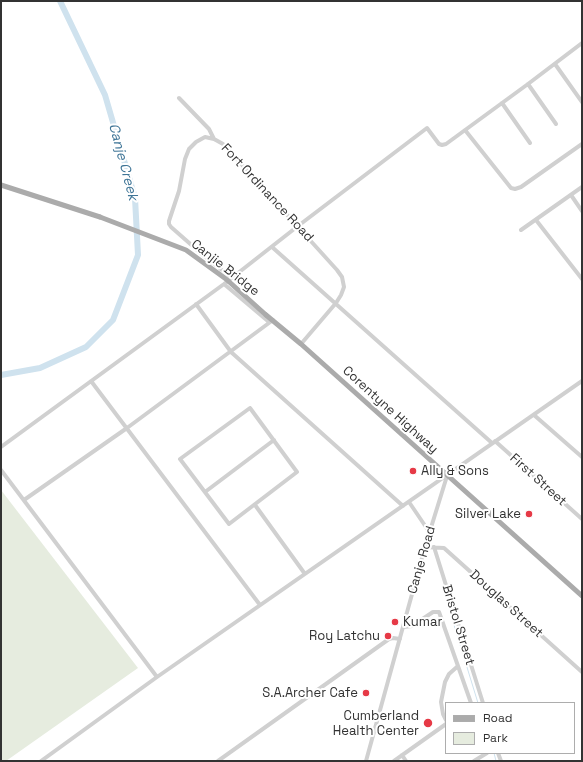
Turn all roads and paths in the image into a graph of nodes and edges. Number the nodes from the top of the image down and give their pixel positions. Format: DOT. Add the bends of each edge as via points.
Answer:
graph roads {
  1 [pos="582,43"];
  2 [pos="555,64"];
  3 [pos="528,84"];
  4 [pos="179,98"];
  5 [pos="582,102"];
  6 [pos="502,104"];
  7 [pos="556,124"];
  8 [pos="465,130"];
  9 [pos="214,139"];
  10 [pos="530,143"];
  11 [pos="582,144"];
  12 [pos="1,185"];
  13 [pos="582,187"];
  14 [pos="570,195"];
  15 [pos="582,211"];
  16 [pos="536,220"];
  17 [pos="298,226"];
  18 [pos="521,230"];
  19 [pos="272,247"];
  20 [pos="580,273"];
  21 [pos="232,278"];
  22 [pos="582,279"];
  23 [pos="224,284"];
  24 [pos="336,303"];
  25 [pos="196,304"];
  26 [pos="271,321"];
  27 [pos="301,344"];
  28 [pos="231,352"];
  29 [pos="91,381"];
  30 [pos="582,381"];
  31 [pos="534,415"];
  32 [pos="127,428"];
  33 [pos="274,440"];
  34 [pos="493,442"];
  35 [pos="1,447"];
  36 [pos="582,457"];
  37 [pos="1,470"];
  38 [pos="447,476"];
  39 [pos="205,492"];
  40 [pos="24,500"];
  41 [pos="409,502"];
  42 [pos="255,505"];
  43 [pos="403,506"];
  44 [pos="582,520"];
  45 [pos="430,533"];
  46 [pos="425,547"];
  47 [pos="434,547"];
  48 [pos="305,574"];
  49 [pos="582,596"];
  50 [pos="260,605"];
  51 [pos="403,627"];
  52 [pos="400,638"];
  53 [pos="458,666"];
  54 [pos="582,672"];
  55 [pos="157,677"];
  56 [pos="482,701"];
  57 [pos="471,702"];
  58 [pos="445,718"];
  59 [pos="445,725"];
  60 [pos="486,754"];
  61 [pos="402,755"];
  62 [pos="41,761"];
  63 [pos="218,761"];
  64 [pos="366,761"];
  65 [pos="394,761"];
  66 [pos="406,761"];
  67 [pos="474,761"];
  1 -- 2 [label="street"];
  2 -- 3 [label="street"];
  2 -- 5 [label="street"];
  3 -- 6 [label="street"];
  3 -- 7 [label="street"];
  4 -- 9 [label="street" via="209,129"];
  6 -- 8 [label="street"];
  6 -- 10 [label="street"];
  8 -- 11 [label="street" via="515,190"];
  8 -- 17 [label="street" via="442,145 427,128"];
  9 -- 17 [label="street, Fort Ordinance Road" via="223,144"];
  9 -- 21 [label="street, Fort Ordinance Road" via="206,137 196,142 189,150 169,224"];
  12 -- 26 [label="main road, Canjie Bridge, bridge" via="100,217 186,250 226,279"];
  13 -- 14 [label="street"];
  14 -- 15 [label="street"];
  14 -- 16 [label="street"];
  16 -- 18 [label="street"];
  16 -- 20 [label="street"];
  17 -- 19 [label="street"];
  17 -- 24 [label="street, Fort Ordinance Road" via="342,277 344,287"];
  19 -- 21 [label="street"];
  19 -- 24 [label="street, First Street"];
  20 -- 22 [label="street"];
  21 -- 23 [label="street"];
  23 -- 25 [label="street"];
  23 -- 26 [label="street"];
  24 -- 27 [label="street, Fort Ordinance Road"];
  24 -- 34 [label="street, First Street"];
  25 -- 28 [label="street"];
  25 -- 29 [label="street"];
  26 -- 27 [label="main road, Corentyne Highway"];
  26 -- 28 [label="street"];
  27 -- 38 [label="main road, Corentyne Highway"];
  28 -- 32 [label="street"];
  28 -- 43 [label="street"];
  29 -- 32 [label="street"];
  29 -- 35 [label="street"];
  30 -- 31 [label="street"];
  31 -- 34 [label="street"];
  31 -- 36 [label="street"];
  32 -- 40 [label="street"];
  32 -- 50 [label="street"];
  33 -- 39 [label="street"];
  33 -- 39 [label="street" via="250,408 180,460"];
  33 -- 42 [label="street" via="297,472"];
  34 -- 38 [label="street"];
  34 -- 44 [label="street, First Street"];
  37 -- 40 [label="street"];
  38 -- 41 [label="street"];
  38 -- 45 [label="street, Canje Road"];
  38 -- 49 [label="main road, Corentyne Highway"];
  39 -- 42 [label="street" via="229,524"];
  40 -- 55 [label="street"];
  41 -- 43 [label="street"];
  41 -- 45 [label="street"];
  42 -- 48 [label="street"];
  43 -- 48 [label="street"];
  45 -- 46 [label="street, Canje Road"];
  46 -- 47 [label="street, Douglas Street"];
  46 -- 51 [label="street, Canje Road"];
  47 -- 54 [label="street, Douglas Street" via="444,548"];
  47 -- 56 [label="street, Bristol Street"];
  48 -- 50 [label="street"];
  50 -- 55 [label="street"];
  51 -- 52 [label="street, Canje Road"];
  51 -- 53 [label="street" via="412,626 433,612 439,612"];
  52 -- 63 [label="street" via="389,639"];
  52 -- 64 [label="street, Canje Road"];
  53 -- 57 [label="street"];
  53 -- 58 [label="street" via="449,674 442,692 441,702"];
  55 -- 62 [label="street"];
  59 -- 61 [label="street"];
  60 -- 67 [label="street"];
  61 -- 65 [label="street"];
  61 -- 66 [label="street"];
}
